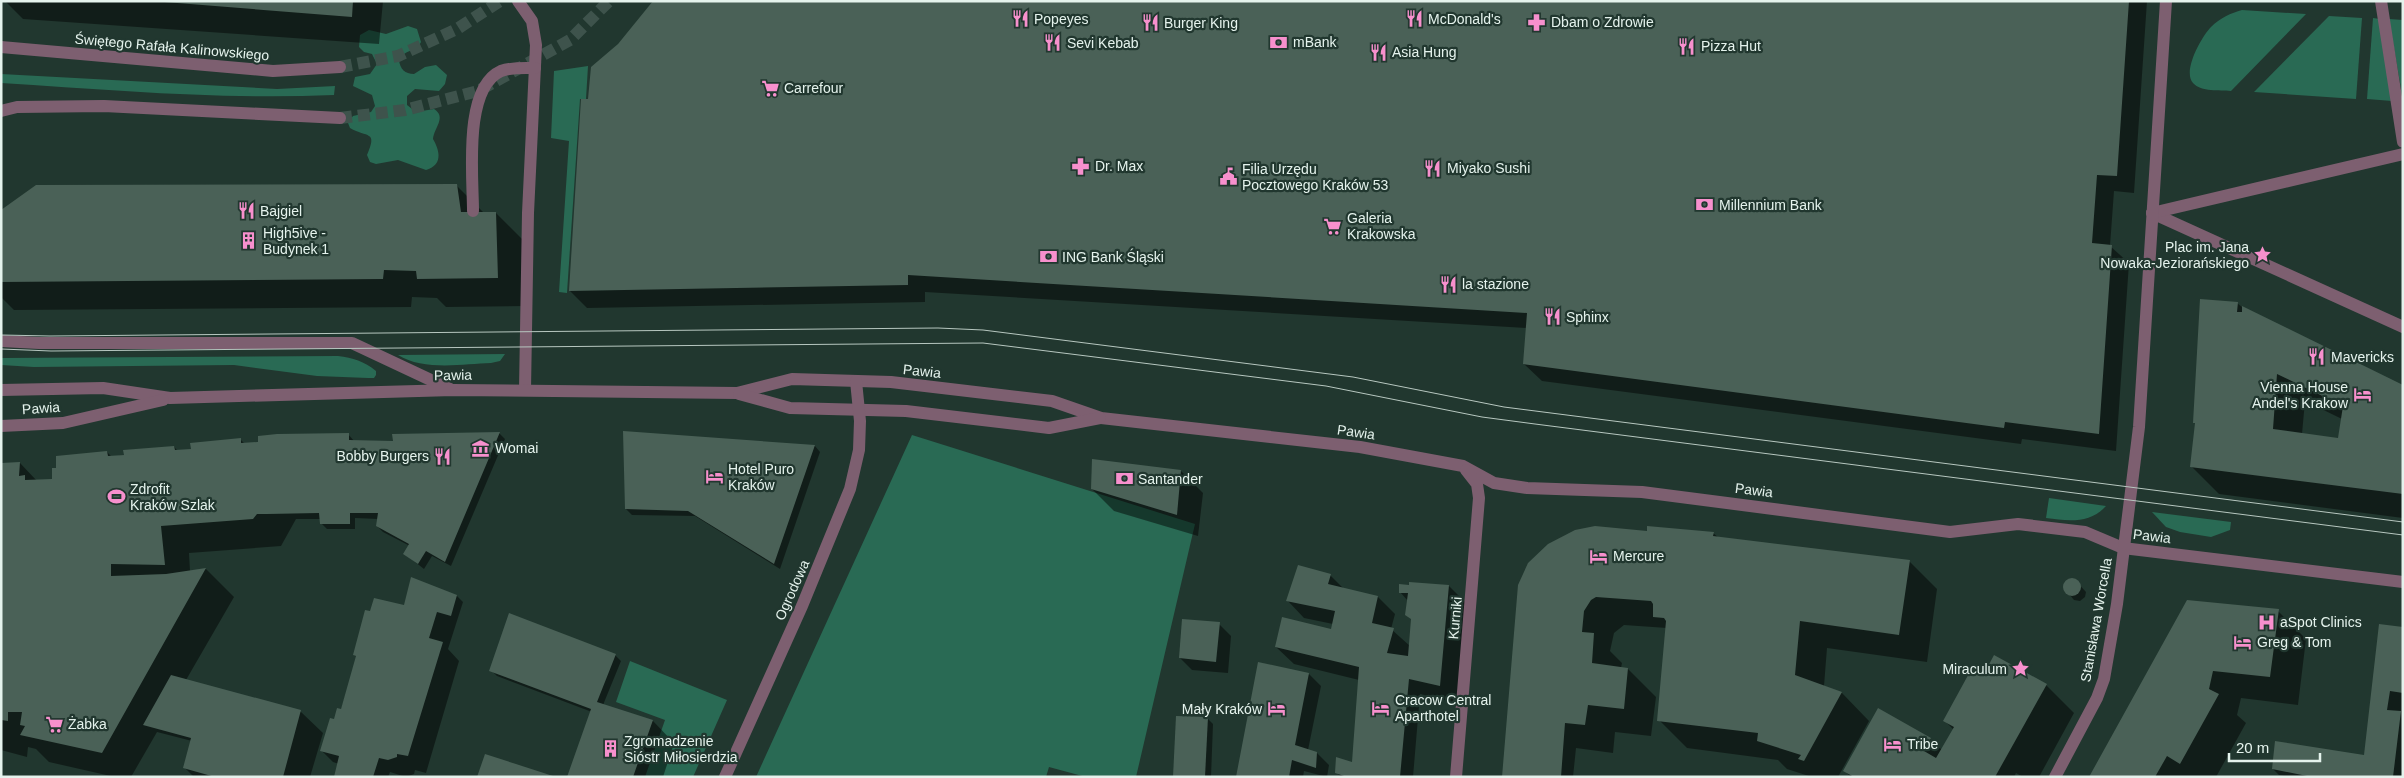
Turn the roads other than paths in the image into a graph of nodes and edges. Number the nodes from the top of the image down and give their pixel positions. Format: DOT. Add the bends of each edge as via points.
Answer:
graph roads {
  1 [pos="518,1"];
  2 [pos="2166,1"];
  3 [pos="2381,1"];
  4 [pos="1,47"];
  5 [pos="340,67"];
  6 [pos="536,68"];
  7 [pos="1,102"];
  8 [pos="17,106"];
  9 [pos="1,111"];
  10 [pos="340,118"];
  11 [pos="2403,142"];
  12 [pos="2403,154"];
  13 [pos="473,211"];
  14 [pos="2152,213"];
  15 [pos="2403,328"];
  16 [pos="1,341"];
  17 [pos="856,381"];
  18 [pos="1,390"];
  19 [pos="453,390"];
  20 [pos="525,390"];
  21 [pos="737,393"];
  22 [pos="170,398"];
  23 [pos="859,408"];
  24 [pos="1101,418"];
  25 [pos="1,426"];
  26 [pos="1463,466"];
  27 [pos="2124,548"];
  28 [pos="2403,582"];
  29 [pos="725,777"];
  30 [pos="1456,777"];
  31 [pos="2056,777"];
  1 -- 6 [label="street" via="532,22"];
  2 -- 14 [label="street, Stanisława Worcella"];
  3 -- 11 [label="street"];
  4 -- 5 [label="street, Świętego Rafała Kalinowskiego" via="273,71"];
  6 -- 13 [label="street" via="499,72 478,98 474,125"];
  6 -- 20 [label="street" via="528,213"];
  7 -- 8 [label="street"];
  8 -- 9 [label="street"];
  8 -- 10 [label="street" via="104,106"];
  12 -- 14 [label="street"];
  14 -- 15 [label="street"];
  14 -- 27 [label="street, Stanisława Worcella" via="2139,427"];
  16 -- 19 [label="street" via="352,343"];
  17 -- 21 [label="street, Pawia" via="792,380"];
  17 -- 23 [label="street, Ogrodowa"];
  17 -- 24 [label="street, Pawia" via="901,383 1052,401"];
  18 -- 22 [label="street, Pawia" via="103,388"];
  19 -- 20 [label="street, Pawia"];
  19 -- 22 [label="street, Pawia"];
  20 -- 21 [label="street, Pawia"];
  21 -- 23 [label="street, Pawia" via="790,408"];
  22 -- 25 [label="street, Pawia" via="63,423"];
  23 -- 24 [label="street, Pawia" via="1049,428"];
  23 -- 29 [label="street, Ogrodowa" via="859,450 850,489 806,597"];
  24 -- 26 [label="street, Pawia" via="1360,447"];
  26 -- 27 [label="street, Pawia" via="1494,483 1527,488 1642,492 1950,532 2018,524 2085,532"];
  26 -- 30 [label="street, Kurniki" via="1477,484 1479,498"];
  27 -- 28 [label="street, Pawia"];
  27 -- 31 [label="street, Stanisława Worcella" via="2104,679 2092,710"];
}
